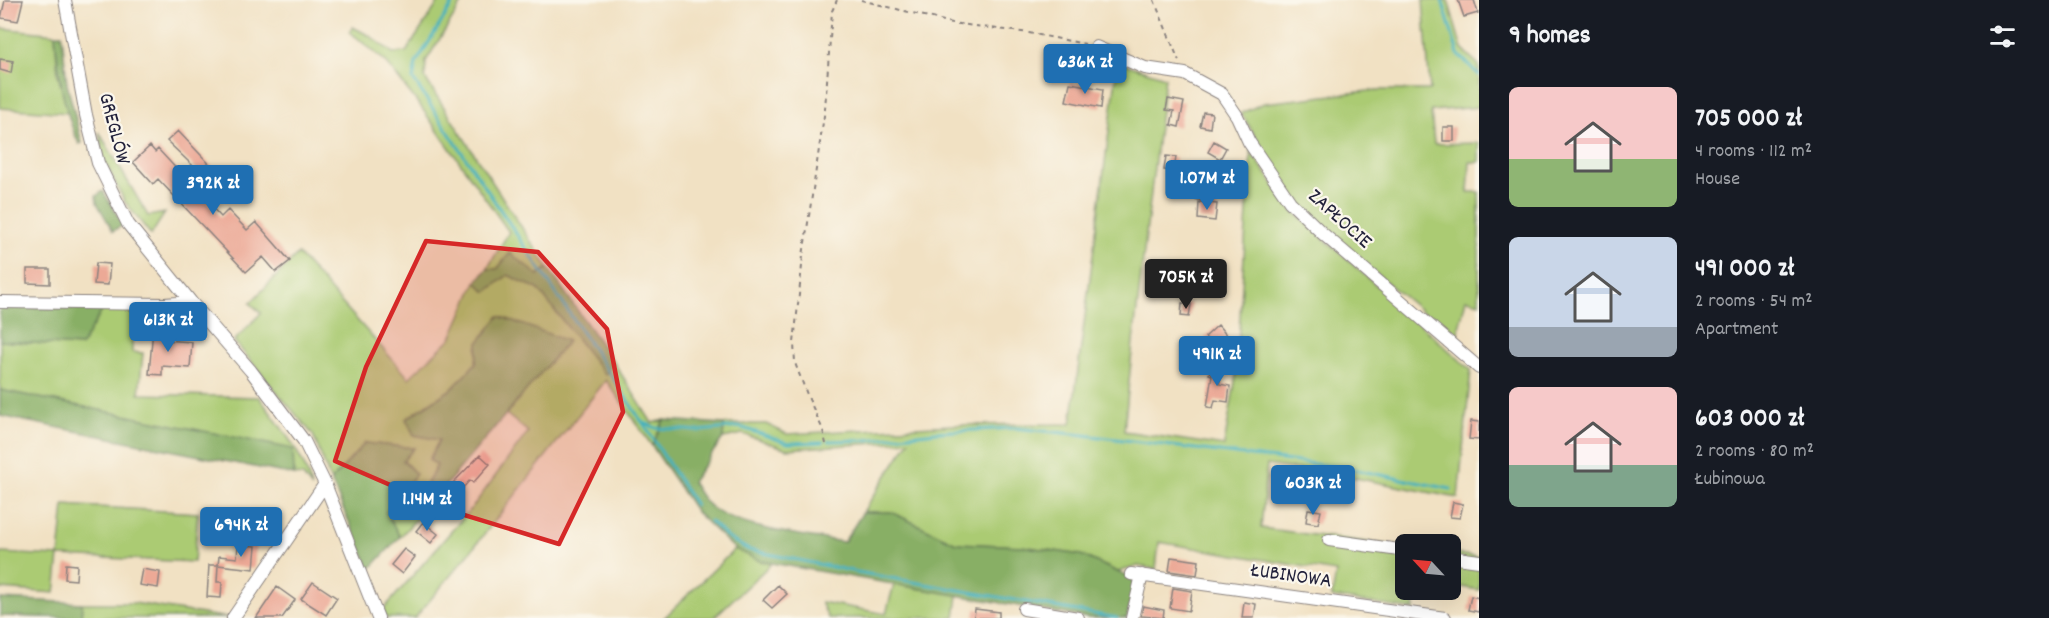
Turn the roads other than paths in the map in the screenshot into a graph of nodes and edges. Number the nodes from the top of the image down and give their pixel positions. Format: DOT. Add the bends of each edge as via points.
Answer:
graph roads {
  1 [pos="65,0"];
  2 [pos="1096,47"];
  3 [pos="0,302"];
  4 [pos="191,302"];
  5 [pos="1479,368"];
  6 [pos="325,484"];
  7 [pos="1329,540"];
  8 [pos="1395,549"];
  9 [pos="1461,559"];
  10 [pos="1479,561"];
  11 [pos="1024,609"];
  12 [pos="233,618"];
  13 [pos="378,618"];
  14 [pos="1078,618"];
  15 [pos="1132,618"];
  16 [pos="1445,618"];
  1 -- 4 [label="street, GREGLÓW" via="98,163 128,224"];
  2 -- 5 [label="street, ZAPŁOCIE" via="1145,68 1185,75 1222,94 1290,202"];
  3 -- 4 [label="street"];
  4 -- 6 [label="street, GREGLÓW" via="251,371 304,441"];
  6 -- 12 [label="street"];
  6 -- 13 [label="street, GREGLÓW"];
  7 -- 8 [label="street"];
  9 -- 10 [label="street"];
  11 -- 14 [label="street"];
  15 -- 16 [label="street, ŁUBINOWA" via="1137,574"];
}
